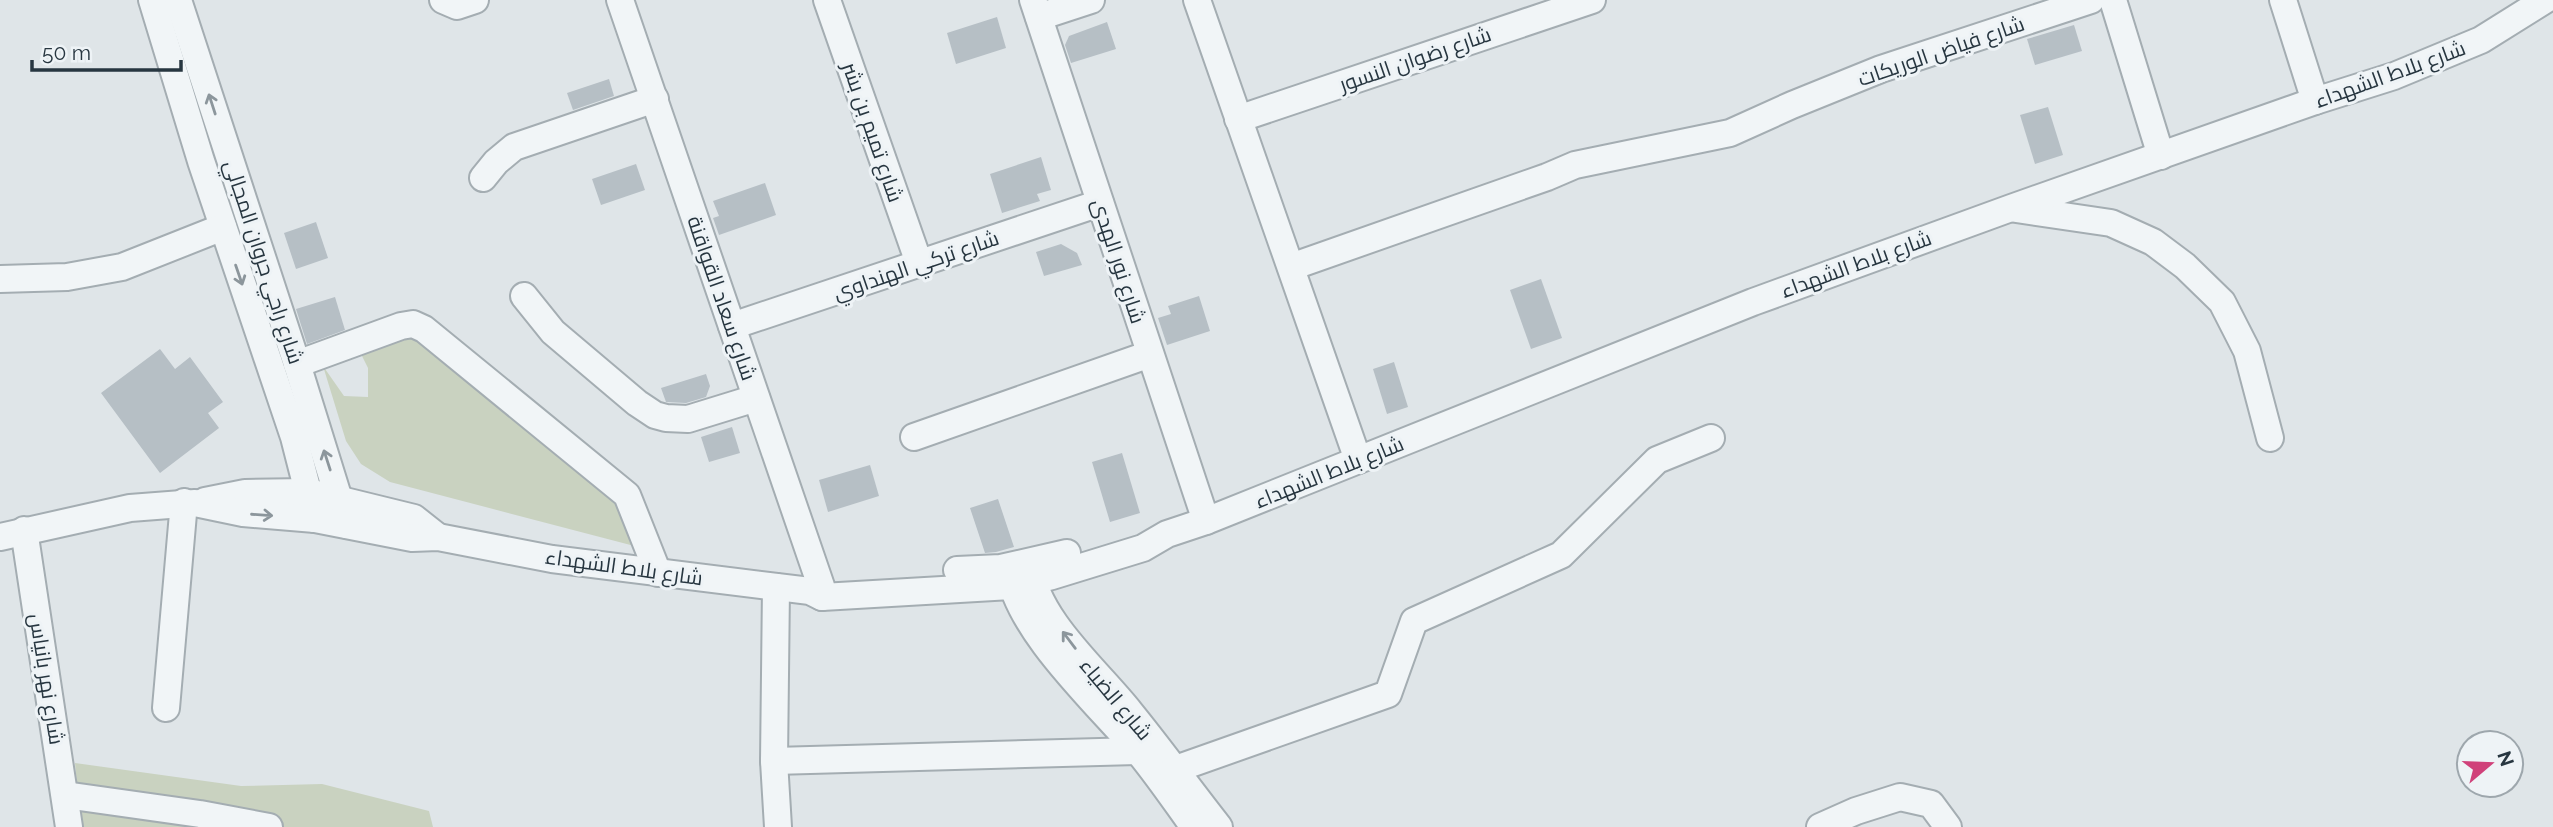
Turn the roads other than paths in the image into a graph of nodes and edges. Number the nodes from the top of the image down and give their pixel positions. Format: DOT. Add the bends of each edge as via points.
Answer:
graph roads {
  1 [pos="152,0"];
  2 [pos="178,0"];
  3 [pos="443,0"];
  4 [pos="475,0"];
  5 [pos="620,0"];
  6 [pos="827,0"];
  7 [pos="1091,0"];
  8 [pos="1197,0"];
  9 [pos="1592,0"];
  10 [pos="2091,0"];
  11 [pos="2113,0"];
  12 [pos="2283,0"];
  13 [pos="2545,0"];
  14 [pos="1036,9"];
  15 [pos="655,99"];
  16 [pos="2315,101"];
  17 [pos="1238,119"];
  18 [pos="228,153"];
  19 [pos="2161,156"];
  20 [pos="201,161"];
  21 [pos="483,178"];
  22 [pos="1100,203"];
  23 [pos="2011,208"];
  24 [pos="223,227"];
  25 [pos="919,263"];
  26 [pos="1291,267"];
  27 [pos="0,279"];
  28 [pos="524,296"];
  29 [pos="732,326"];
  30 [pos="1150,354"];
  31 [pos="298,365"];
  32 [pos="756,398"];
  33 [pos="914,438"];
  34 [pos="1711,438"];
  35 [pos="2270,438"];
  36 [pos="1358,460"];
  37 [pos="308,492"];
  38 [pos="339,498"];
  39 [pos="190,503"];
  40 [pos="315,519"];
  41 [pos="1206,521"];
  42 [pos="347,525"];
  43 [pos="12,534"];
  44 [pos="438,537"];
  45 [pos="659,573"];
  46 [pos="1020,574"];
  47 [pos="776,587"];
  48 [pos="818,591"];
  49 [pos="166,708"];
  50 [pos="1137,751"];
  51 [pos="774,761"];
  52 [pos="1173,770"];
  53 [pos="65,795"];
  54 [pos="69,827"];
  55 [pos="269,827"];
  56 [pos="778,827"];
  57 [pos="1194,827"];
  58 [pos="1219,827"];
  59 [pos="1820,827"];
  60 [pos="1948,827"];
  1 -- 20 [label="street, شارع راجي جروان المجالي"];
  18 -- 2 [label="street, شارع راجي جروان المجالي, one-way"];
  3 -- 4 [label="street" via="457,6"];
  5 -- 15 [label="street, شارع سعاد القواقنة"];
  6 -- 25 [label="street, شارع تميم بن بشر"];
  7 -- 14 [label="street"];
  8 -- 17 [label="street"];
  9 -- 17 [label="street, شارع رضوان النسور"];
  10 -- 26 [label="street, شارع فياض الوريكات" via="1881,69 1730,133 1575,165"];
  11 -- 19 [label="street"];
  12 -- 16 [label="street"];
  13 -- 16 [label="street, شارع بلاط الشهداء" via="2480,40 2440,58"];
  14 -- 22 [label="street, شارع نور الهدى"];
  15 -- 21 [label="street" via="514,148"];
  15 -- 29 [label="street, شارع سعاد القواقنة"];
  16 -- 19 [label="street, شارع بلاط الشهداء"];
  17 -- 26 [label="street"];
  18 -- 20 [label="street"];
  18 -- 31 [label="street, شارع راجي جروان المجالي"];
  19 -- 23 [label="street, شارع بلاط الشهداء"];
  20 -- 24 [label="street, شارع راجي جروان المجالي"];
  22 -- 25 [label="street, شارع تركي الهنداوي"];
  22 -- 30 [label="street, شارع نور الهدى"];
  23 -- 35 [label="street" via="2111,223 2153,242 2185,265 2221,302 2247,351"];
  23 -- 36 [label="street, شارع بلاط الشهداء" via="1753,302"];
  24 -- 27 [label="street" via="122,267 67,277"];
  24 -- 37 [label="street, شارع راجي جروان المجالي, one-way"];
  25 -- 29 [label="street, شارع تركي الهنداوي"];
  26 -- 36 [label="street"];
  28 -- 32 [label="street" via="553,332 655,415 688,419"];
  29 -- 32 [label="street, شارع سعاد القواقنة"];
  30 -- 33 [label="street"];
  30 -- 41 [label="street, شارع نور الهدى"];
  38 -- 31 [label="street, شارع راجي جروان المجالي, one-way"];
  31 -- 45 [label="street" via="401,326 413,324 424,329 627,495"];
  32 -- 48 [label="street, شارع سعاد القواقنة"];
  34 -- 52 [label="street" via="1657,460 1561,555 1414,621 1388,694"];
  36 -- 41 [label="street, شارع بلاط الشهداء"];
  37 -- 38 [label="street, شارع بلاط الشهداء"];
  37 -- 39 [label="street, شارع بلاط الشهداء" via="245,494"];
  37 -- 40 [label="street, شارع راجي جروان المجالي"];
  38 -- 42 [label="street, شارع راجي جروان المجالي"];
  38 -- 44 [label="street, شارع بلاط الشهداء" via="414,518"];
  39 -- 40 [label="street, شارع بلاط الشهداء, one-way"];
  39 -- 43 [label="street, شارع بلاط الشهداء" via="130,508"];
  39 -- 49 [label="street"];
  40 -- 42 [label="street, شارع بلاط الشهداء"];
  41 -- 46 [label="street, شارع بلاط الشهداء" via="1143,548"];
  42 -- 44 [label="street, شارع بلاط الشهداء" via="412,538"];
  43 -- 53 [label="street, شارع نهر بانياس"];
  44 -- 45 [label="street, شارع بلاط الشهداء"];
  45 -- 47 [label="street, شارع بلاط الشهداء"];
  46 -- 48 [label="street, شارع بلاط الشهداء"];
  46 -- 50 [label="street, شارع الضياء" via="1021,609 1068,674"];
  52 -- 46 [label="street, شارع الضياء, one-way"];
  47 -- 48 [label="street, شارع بلاط الشهداء"];
  47 -- 51 [label="street"];
  50 -- 51 [label="street"];
  50 -- 57 [label="street, شارع الضياء"];
  51 -- 56 [label="street"];
  52 -- 58 [label="street, شارع الضياء"];
  53 -- 54 [label="street, شارع نهر بانياس"];
  53 -- 55 [label="street"];
  59 -- 60 [label="street" via="1900,797 1931,804"];
}
